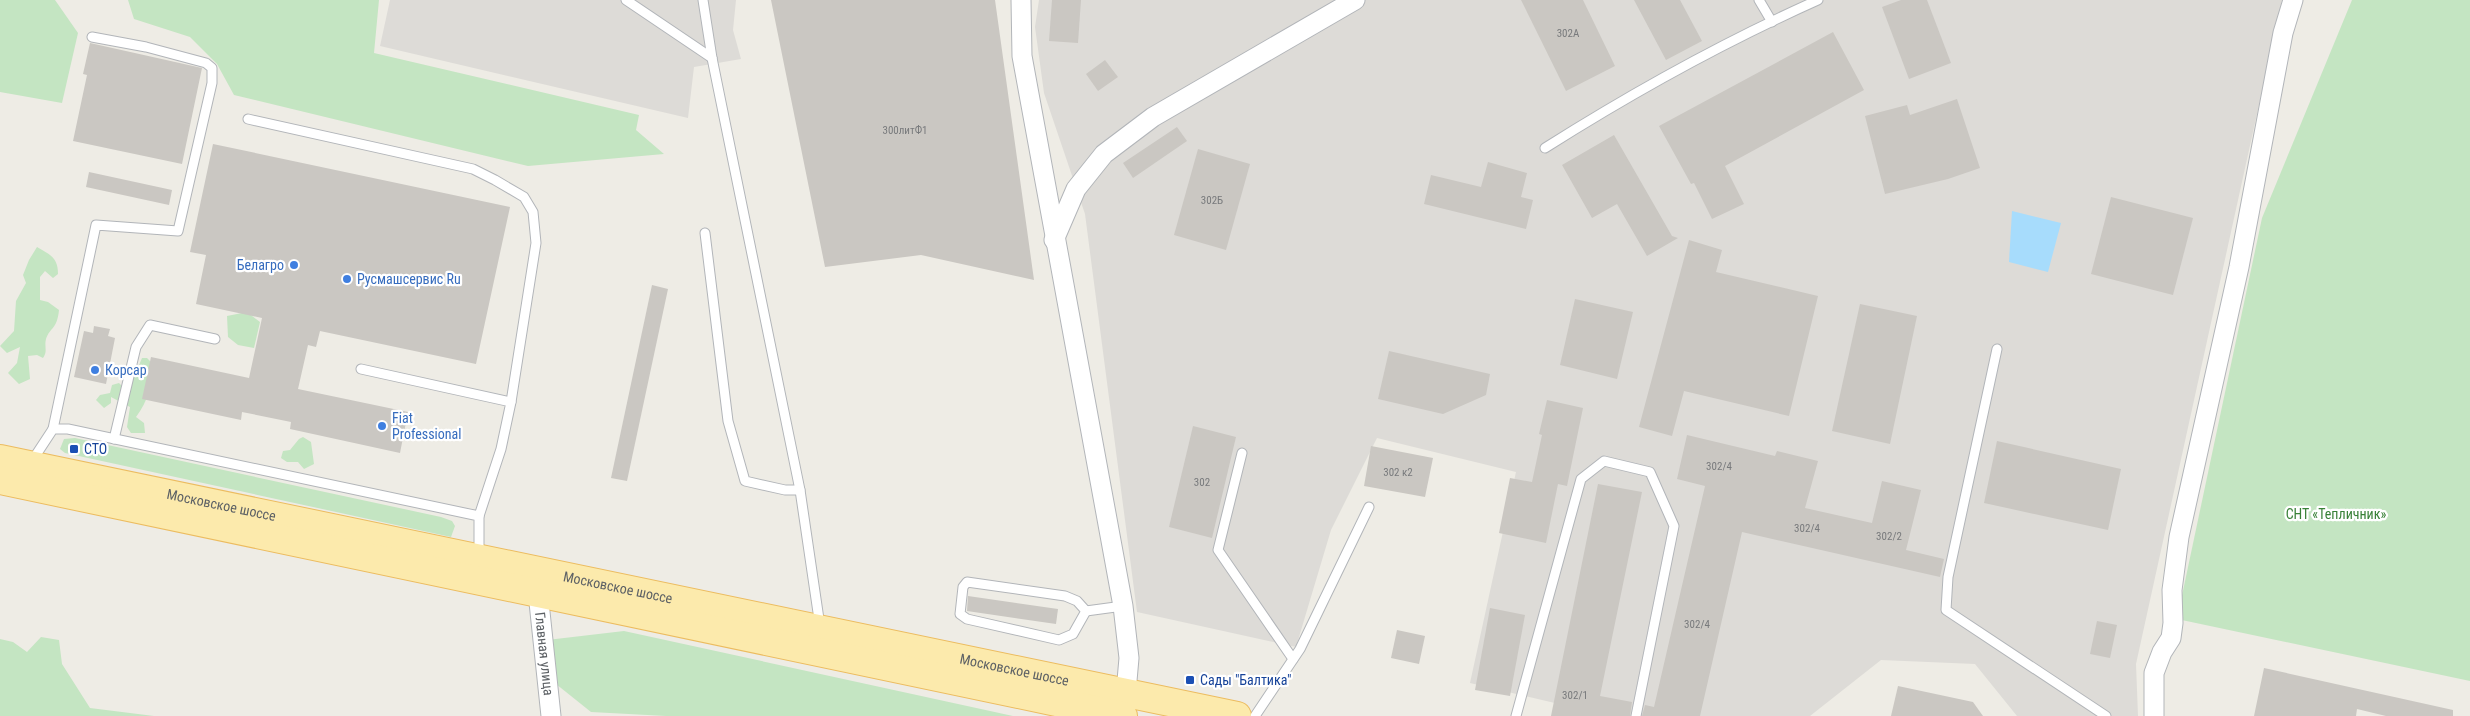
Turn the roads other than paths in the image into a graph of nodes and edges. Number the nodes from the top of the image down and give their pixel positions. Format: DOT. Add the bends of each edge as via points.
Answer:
graph roads {
  1 [pos="626,0"];
  2 [pos="703,0"];
  3 [pos="1021,0"];
  4 [pos="1356,0"];
  5 [pos="1759,0"];
  6 [pos="1818,0"];
  7 [pos="2292,0"];
  8 [pos="1772,22"];
  9 [pos="92,37"];
  10 [pos="712,58"];
  11 [pos="248,119"];
  12 [pos="1544,148"];
  13 [pos="705,233"];
  14 [pos="1054,240"];
  15 [pos="215,339"];
  16 [pos="1997,349"];
  17 [pos="361,369"];
  18 [pos="511,402"];
  19 [pos="52,429"];
  20 [pos="114,439"];
  21 [pos="1242,453"];
  22 [pos="0,459"];
  23 [pos="29,466"];
  24 [pos="0,480"];
  25 [pos="800,490"];
  26 [pos="1369,506"];
  27 [pos="479,516"];
  28 [pos="479,558"];
  29 [pos="538,593"];
  30 [pos="1123,606"];
  31 [pos="1086,611"];
  32 [pos="820,629"];
  33 [pos="1293,660"];
  34 [pos="1124,708"];
  35 [pos="551,716"];
  36 [pos="1237,716"];
  37 [pos="1255,716"];
  38 [pos="1516,716"];
  39 [pos="1636,716"];
  40 [pos="2106,716"];
  41 [pos="2154,716"];
  1 -- 10 [label="lane"];
  2 -- 10 [label="lane"];
  3 -- 14 [label="street" via="1022,56"];
  4 -- 14 [label="street" via="1153,117 1104,154 1076,189"];
  5 -- 8 [label="lane"];
  6 -- 8 [label="lane"];
  7 -- 41 [label="street" via="2239,267 2179,537 2172,590 2171,638 2154,673"];
  8 -- 12 [label="lane" via="1616,103"];
  9 -- 19 [label="lane" via="206,63 212,68 212,83 178,231 96,225"];
  10 -- 25 [label="lane"];
  11 -- 18 [label="lane" via="473,169 524,197 533,212 536,243"];
  13 -- 25 [label="lane" via="728,421 745,481"];
  14 -- 30 [label="street"];
  15 -- 20 [label="lane" via="150,325 136,347"];
  16 -- 40 [label="lane" via="1948,578 1946,610"];
  17 -- 18 [label="lane"];
  18 -- 27 [label="lane" via="501,449"];
  19 -- 20 [label="lane" via="68,429"];
  19 -- 23 [label="lane"];
  20 -- 27 [label="lane"];
  21 -- 33 [label="lane" via="1218,550"];
  22 -- 23 [label="main road, Московское шоссе"];
  23 -- 28 [label="main road, Московское шоссе"];
  24 -- 29 [label="main road, Московское шоссе"];
  25 -- 32 [label="lane"];
  26 -- 33 [label="lane"];
  27 -- 28 [label="lane"];
  28 -- 32 [label="main road, Московское шоссе"];
  29 -- 34 [label="main road, Московское шоссе"];
  29 -- 35 [label="street, Главная улица"];
  30 -- 31 [label="lane"];
  30 -- 34 [label="street" via="1129,658"];
  31 -- 31 [label="lane" via="1073,634 1059,640 966,619 960,614 966,582 1065,596 1077,601"];
  32 -- 34 [label="main road, Московское шоссе"];
  33 -- 37 [label="lane"];
  34 -- 36 [label="main road, Московское шоссе"];
  38 -- 39 [label="lane" via="1581,479 1604,461 1650,472 1674,526"];
}
